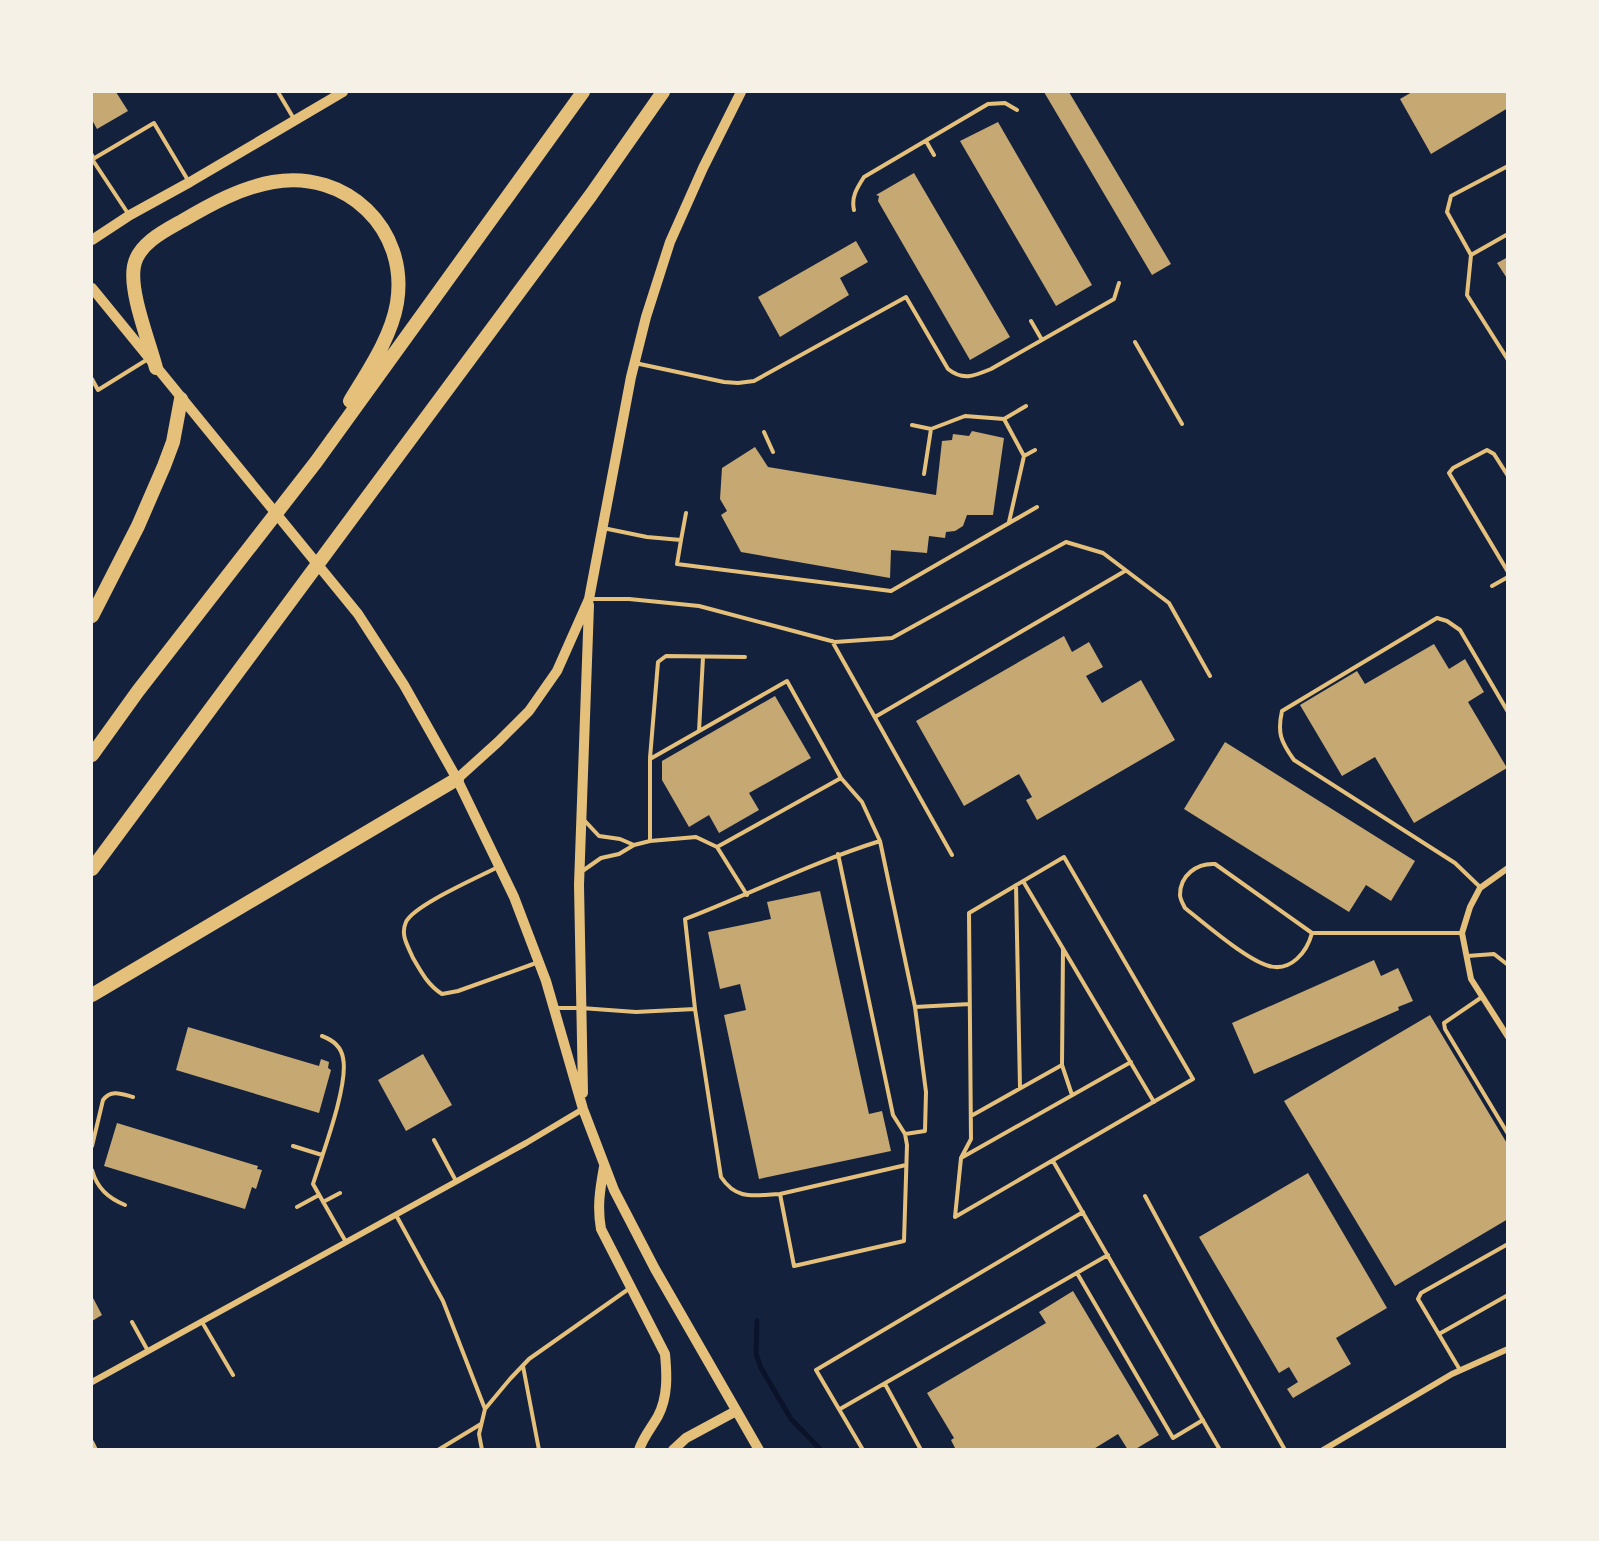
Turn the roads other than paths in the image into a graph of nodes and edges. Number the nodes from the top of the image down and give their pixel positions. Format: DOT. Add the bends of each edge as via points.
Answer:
graph roads {
  1 [pos="278,92"];
  2 [pos="343,92"];
  3 [pos="583,92"];
  4 [pos="663,92"];
  5 [pos="741,92"];
  6 [pos="1017,110"];
  7 [pos="294,119"];
  8 [pos="926,141"];
  9 [pos="934,155"];
  10 [pos="92,158"];
  11 [pos="1508,166"];
  12 [pos="190,182"];
  13 [pos="854,210"];
  14 [pos="130,215"];
  15 [pos="1508,234"];
  16 [pos="92,240"];
  17 [pos="1471,255"];
  18 [pos="1119,283"];
  19 [pos="92,288"];
  20 [pos="1031,321"];
  21 [pos="1042,340"];
  22 [pos="1135,342"];
  23 [pos="1508,360"];
  24 [pos="152,363"];
  25 [pos="635,363"];
  26 [pos="92,379"];
  27 [pos="181,399"];
  28 [pos="1026,406"];
  29 [pos="1004,419"];
  30 [pos="1182,424"];
  31 [pos="912,425"];
  32 [pos="931,429"];
  33 [pos="764,432"];
  34 [pos="1035,450"];
  35 [pos="773,452"];
  36 [pos="1024,456"];
  37 [pos="316,462"];
  38 [pos="924,474"];
  39 [pos="1508,476"];
  40 [pos="1037,507"];
  41 [pos="686,513"];
  42 [pos="1009,523"];
  43 [pos="602,528"];
  44 [pos="681,540"];
  45 [pos="1125,570"];
  46 [pos="1508,572"];
  47 [pos="1508,578"];
  48 [pos="1492,586"];
  49 [pos="589,599"];
  50 [pos="92,616"];
  51 [pos="832,640"];
  52 [pos="703,657"];
  53 [pos="745,657"];
  54 [pos="1210,676"];
  55 [pos="1508,712"];
  56 [pos="875,717"];
  57 [pos="699,731"];
  58 [pos="92,754"];
  59 [pos="650,759"];
  60 [pos="841,778"];
  61 [pos="457,779"];
  62 [pos="581,817"];
  63 [pos="650,841"];
  64 [pos="880,841"];
  65 [pos="634,845"];
  66 [pos="717,847"];
  67 [pos="838,854"];
  68 [pos="952,855"];
  69 [pos="499,867"];
  70 [pos="1508,868"];
  71 [pos="92,869"];
  72 [pos="579,874"];
  73 [pos="1023,881"];
  74 [pos="1016,885"];
  75 [pos="1480,888"];
  76 [pos="747,895"];
  77 [pos="1312,933"];
  78 [pos="1462,933"];
  79 [pos="1063,947"];
  80 [pos="1467,956"];
  81 [pos="538,962"];
  82 [pos="1508,965"];
  83 [pos="92,994"];
  84 [pos="1482,997"];
  85 [pos="970,1004"];
  86 [pos="915,1006"];
  87 [pos="554,1008"];
  88 [pos="581,1008"];
  89 [pos="695,1009"];
  90 [pos="322,1036"];
  91 [pos="1508,1037"];
  92 [pos="1131,1062"];
  93 [pos="1062,1065"];
  94 [pos="1020,1088"];
  95 [pos="1072,1095"];
  96 [pos="133,1097"];
  97 [pos="1154,1102"];
  98 [pos="583,1109"];
  99 [pos="971,1116"];
  100 [pos="905,1134"];
  101 [pos="1508,1134"];
  102 [pos="434,1140"];
  103 [pos="92,1146"];
  104 [pos="293,1146"];
  105 [pos="322,1155"];
  106 [pos="961,1158"];
  107 [pos="1053,1161"];
  108 [pos="906,1165"];
  109 [pos="604,1167"];
  110 [pos="92,1170"];
  111 [pos="456,1181"];
  112 [pos="340,1193"];
  113 [pos="780,1194"];
  114 [pos="319,1195"];
  115 [pos="1145,1196"];
  116 [pos="323,1202"];
  117 [pos="125,1205"];
  118 [pos="297,1207"];
  119 [pos="1083,1212"];
  120 [pos="395,1215"];
  121 [pos="346,1242"];
  122 [pos="1508,1244"];
  123 [pos="1108,1255"];
  124 [pos="1077,1273"];
  125 [pos="631,1288"];
  126 [pos="1508,1295"];
  127 [pos="202,1321"];
  128 [pos="132,1322"];
  129 [pos="1439,1334"];
  130 [pos="1508,1348"];
  131 [pos="148,1351"];
  132 [pos="523,1366"];
  133 [pos="1460,1370"];
  134 [pos="233,1375"];
  135 [pos="92,1382"];
  136 [pos="885,1384"];
  137 [pos="840,1408"];
  138 [pos="485,1409"];
  139 [pos="736,1411"];
  140 [pos="1203,1420"];
  141 [pos="481,1424"];
  142 [pos="92,1442"];
  143 [pos="96,1449"];
  144 [pos="438,1449"];
  145 [pos="482,1449"];
  146 [pos="539,1449"];
  147 [pos="639,1449"];
  148 [pos="673,1449"];
  149 [pos="759,1449"];
  150 [pos="863,1449"];
  151 [pos="921,1449"];
  152 [pos="1220,1449"];
  153 [pos="1286,1449"];
  154 [pos="1323,1449"];
  1 -- 7 [label="lane"];
  2 -- 7 [label="main road"];
  3 -- 37 [label="highway"];
  4 -- 71 [label="highway"];
  5 -- 25 [label="main road" via="669,242"];
  6 -- 8 [label="lane" via="1005,104 988,104"];
  7 -- 12 [label="main road"];
  8 -- 9 [label="lane"];
  8 -- 13 [label="lane" via="864,177 855,189"];
  10 -- 12 [label="lane" via="154,123"];
  10 -- 14 [label="lane"];
  11 -- 17 [label="lane" via="1451,196 1447,212"];
  12 -- 14 [label="main road"];
  14 -- 16 [label="main road"];
  15 -- 17 [label="lane"];
  17 -- 23 [label="lane" via="1467,295"];
  18 -- 21 [label="lane" via="1114,299"];
  19 -- 24 [label="main road"];
  20 -- 21 [label="lane"];
  21 -- 25 [label="lane" via="991,369 972,376 957,376 948,369 906,297 754,381 724,382"];
  22 -- 30 [label="lane"];
  24 -- 26 [label="lane" via="98,390"];
  24 -- 27 [label="main road"];
  24 -- 37 [label="highway" via="134,286 134,265 144,246 198,211 252,186 301,180 344,192 372,214 390,242 398,270 398,296 391,325 376,356"];
  25 -- 43 [label="main road"];
  27 -- 50 [label="highway" via="164,466"];
  27 -- 61 [label="main road" via="358,614"];
  28 -- 29 [label="lane"];
  29 -- 32 [label="lane" via="965,416"];
  29 -- 36 [label="lane"];
  31 -- 32 [label="lane"];
  32 -- 38 [label="lane"];
  33 -- 35 [label="lane"];
  34 -- 36 [label="lane"];
  36 -- 42 [label="lane"];
  37 -- 58 [label="highway"];
  39 -- 46 [label="lane" via="1487,450 1449,473"];
  40 -- 42 [label="lane"];
  41 -- 44 [label="lane"];
  42 -- 44 [label="lane" via="891,591 677,564"];
  43 -- 44 [label="lane"];
  43 -- 49 [label="main road"];
  45 -- 51 [label="lane" via="1103,553 1066,542 892,638"];
  45 -- 54 [label="lane" via="1169,603"];
  45 -- 56 [label="lane"];
  47 -- 48 [label="lane"];
  49 -- 51 [label="lane" via="699,606"];
  49 -- 61 [label="main road" via="556,671 528,711"];
  49 -- 62 [label="main road"];
  51 -- 56 [label="lane"];
  52 -- 53 [label="lane"];
  52 -- 57 [label="lane"];
  52 -- 59 [label="lane" via="666,656 658,662"];
  55 -- 75 [label="lane" via="1460,630 1437,618 1282,711 1278,728 1284,747 1294,760 1455,863"];
  56 -- 68 [label="lane"];
  57 -- 59 [label="lane"];
  57 -- 60 [label="lane" via="787,681"];
  59 -- 63 [label="lane"];
  60 -- 64 [label="lane" via="862,802"];
  60 -- 66 [label="lane"];
  61 -- 69 [label="main road"];
  61 -- 83 [label="highway"];
  62 -- 65 [label="lane" via="599,836"];
  62 -- 72 [label="main road"];
  63 -- 65 [label="lane"];
  63 -- 66 [label="lane" via="696,837"];
  64 -- 67 [label="lane"];
  64 -- 86 [label="lane"];
  65 -- 72 [label="lane" via="601,858"];
  66 -- 76 [label="lane"];
  67 -- 76 [label="lane"];
  67 -- 100 [label="lane" via="893,1115"];
  69 -- 81 [label="main road"];
  69 -- 81 [label="lane" via="417,910 406,922 404,938 431,987 442,994"];
  70 -- 75 [label="street"];
  72 -- 88 [label="main road"];
  73 -- 74 [label="lane"];
  73 -- 79 [label="lane"];
  73 -- 97 [label="lane" via="1064,857 1193,1079"];
  74 -- 85 [label="lane" via="969,913"];
  74 -- 94 [label="lane"];
  75 -- 78 [label="street"];
  76 -- 89 [label="lane" via="685,919"];
  77 -- 77 [label="lane" via="1215,864 1203,863 1192,869 1183,882 1180,896 1185,908 1258,962 1272,967 1287,965 1300,957"];
  77 -- 78 [label="lane"];
  78 -- 80 [label="street"];
  79 -- 92 [label="lane"];
  79 -- 93 [label="lane"];
  80 -- 82 [label="lane" via="1494,954"];
  80 -- 84 [label="street" via="1471,979"];
  81 -- 87 [label="main road"];
  84 -- 91 [label="street"];
  84 -- 101 [label="lane" via="1444,1023 1445,1029"];
  85 -- 86 [label="lane"];
  85 -- 99 [label="lane"];
  86 -- 100 [label="lane" via="926,1092 925,1131"];
  87 -- 88 [label="lane"];
  87 -- 98 [label="main road"];
  88 -- 89 [label="lane" via="636,1012"];
  88 -- 98 [label="main road"];
  89 -- 113 [label="lane" via="721,1177 740,1195"];
  90 -- 105 [label="lane" via="339,1047 344,1060 343,1085"];
  92 -- 95 [label="lane"];
  92 -- 97 [label="lane"];
  93 -- 94 [label="lane"];
  93 -- 95 [label="lane"];
  94 -- 99 [label="lane"];
  95 -- 106 [label="lane"];
  96 -- 103 [label="lane" via="116,1092 106,1095"];
  97 -- 107 [label="lane"];
  98 -- 109 [label="main road"];
  98 -- 111 [label="street"];
  99 -- 106 [label="lane" via="971,1139"];
  100 -- 108 [label="lane"];
  102 -- 111 [label="lane"];
  104 -- 105 [label="lane"];
  105 -- 114 [label="lane" via="313,1184"];
  106 -- 107 [label="lane" via="955,1217"];
  107 -- 119 [label="lane"];
  108 -- 113 [label="lane"];
  108 -- 113 [label="lane" via="904,1240 794,1266"];
  109 -- 125 [label="main road" via="598,1212 601,1229"];
  109 -- 139 [label="main road" via="655,1269"];
  110 -- 117 [label="lane" via="102,1191 111,1200"];
  111 -- 120 [label="street"];
  112 -- 116 [label="lane"];
  114 -- 116 [label="lane"];
  114 -- 118 [label="lane"];
  115 -- 153 [label="lane"];
  116 -- 121 [label="lane"];
  119 -- 123 [label="lane"];
  119 -- 137 [label="lane" via="816,1370"];
  120 -- 121 [label="street"];
  120 -- 138 [label="lane" via="443,1301"];
  121 -- 127 [label="street"];
  122 -- 129 [label="lane" via="1421,1293 1419,1299"];
  123 -- 124 [label="lane"];
  123 -- 140 [label="lane"];
  124 -- 136 [label="lane"];
  124 -- 140 [label="lane" via="1173,1438"];
  125 -- 132 [label="lane"];
  125 -- 147 [label="main road" via="665,1354 667,1377 664,1400"];
  126 -- 129 [label="lane"];
  127 -- 131 [label="street"];
  127 -- 134 [label="lane"];
  128 -- 131 [label="lane"];
  129 -- 133 [label="lane"];
  130 -- 133 [label="street"];
  131 -- 135 [label="street"];
  132 -- 138 [label="lane"];
  132 -- 146 [label="lane"];
  133 -- 154 [label="street"];
  136 -- 137 [label="lane"];
  136 -- 151 [label="lane"];
  137 -- 150 [label="lane"];
  138 -- 141 [label="lane"];
  139 -- 148 [label="main road"];
  139 -- 149 [label="main road"];
  140 -- 152 [label="lane"];
  141 -- 144 [label="lane"];
  141 -- 145 [label="lane"];
  142 -- 143 [label="lane"];
}
